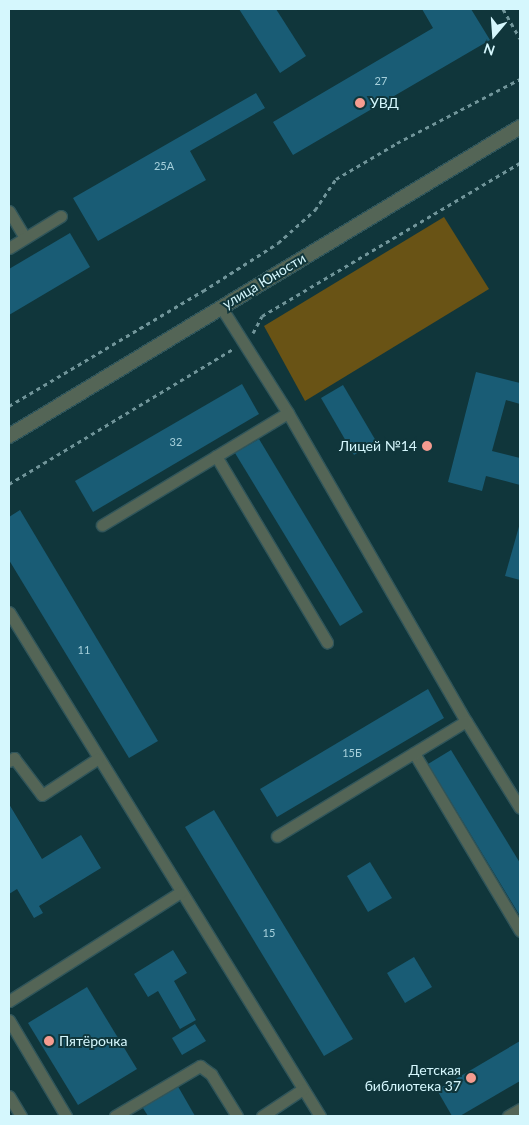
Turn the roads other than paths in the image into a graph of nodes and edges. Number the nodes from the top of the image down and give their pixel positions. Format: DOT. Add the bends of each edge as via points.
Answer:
graph roads {
  1 [pos="519,130"];
  2 [pos="9,211"];
  3 [pos="62,216"];
  4 [pos="25,238"];
  5 [pos="9,248"];
  6 [pos="221,307"];
  7 [pos="288,413"];
  8 [pos="9,436"];
  9 [pos="216,456"];
  10 [pos="102,525"];
  11 [pos="9,612"];
  12 [pos="327,642"];
  13 [pos="466,722"];
  14 [pos="414,753"];
  15 [pos="97,759"];
  16 [pos="9,761"];
  17 [pos="520,808"];
  18 [pos="277,836"];
  19 [pos="181,892"];
  20 [pos="520,931"];
  21 [pos="9,1001"];
  22 [pos="9,1020"];
  23 [pos="303,1089"];
  24 [pos="9,1096"];
  25 [pos="520,1109"];
  26 [pos="21,1116"];
  27 [pos="66,1116"];
  28 [pos="115,1116"];
  29 [pos="237,1116"];
  30 [pos="262,1116"];
  31 [pos="320,1116"];
  32 [pos="508,1116"];
  1 -- 6 [label="street, улица Юности"];
  2 -- 4 [label="lane"];
  3 -- 4 [label="lane"];
  4 -- 5 [label="lane"];
  6 -- 7 [label="lane"];
  6 -- 8 [label="street, улица Юности"];
  7 -- 9 [label="lane"];
  7 -- 13 [label="lane"];
  9 -- 10 [label="lane"];
  9 -- 12 [label="lane"];
  11 -- 15 [label="lane"];
  13 -- 14 [label="lane"];
  13 -- 17 [label="lane"];
  14 -- 18 [label="lane"];
  14 -- 20 [label="lane"];
  15 -- 16 [label="lane" via="42,795 14,758"];
  15 -- 19 [label="lane"];
  19 -- 21 [label="lane"];
  19 -- 23 [label="lane"];
  22 -- 27 [label="lane"];
  23 -- 30 [label="lane"];
  23 -- 31 [label="lane"];
  24 -- 26 [label="lane"];
  25 -- 32 [label="lane"];
  28 -- 29 [label="lane" via="200,1066 211,1074"];
}
